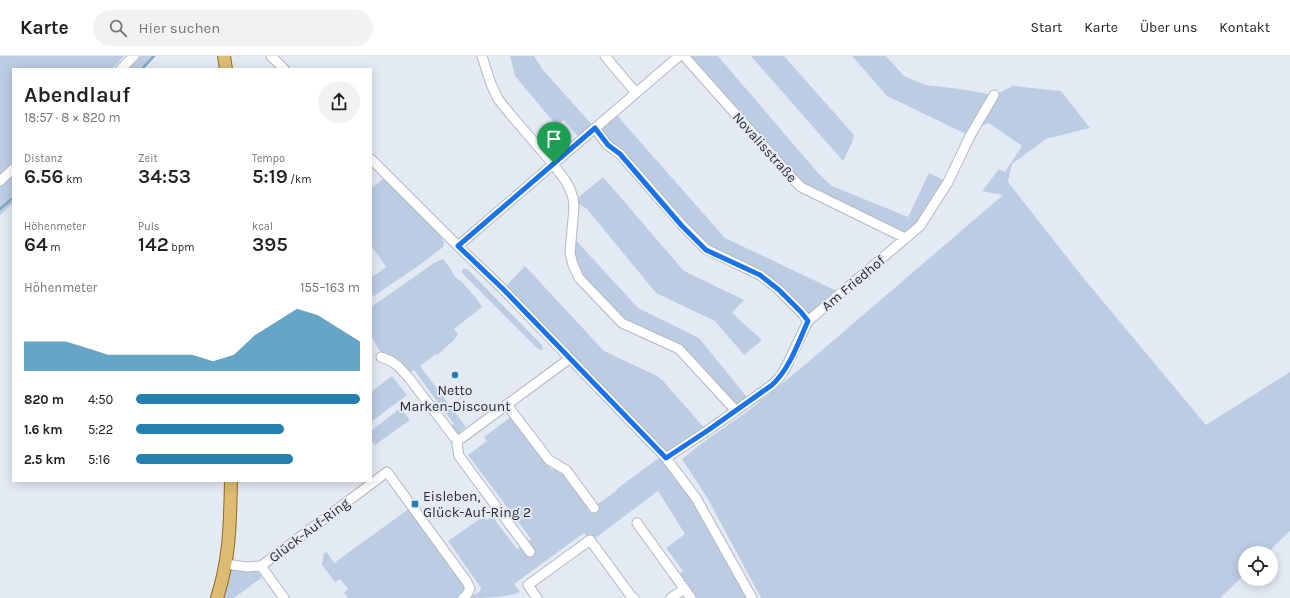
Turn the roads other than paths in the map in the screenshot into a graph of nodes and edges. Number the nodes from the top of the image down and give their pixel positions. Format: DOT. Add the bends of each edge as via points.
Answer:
graph roads {
  1 [pos="134,56"];
  2 [pos="224,56"];
  3 [pos="271,56"];
  4 [pos="482,56"];
  5 [pos="605,56"];
  6 [pos="679,56"];
  7 [pos="684,56"];
  8 [pos="122,68"];
  9 [pos="226,68"];
  10 [pos="283,68"];
  11 [pos="636,93"];
  12 [pos="994,95"];
  13 [pos="595,128"];
  14 [pos="372,160"];
  15 [pos="553,164"];
  16 [pos="12,170"];
  17 [pos="0,181"];
  18 [pos="905,238"];
  19 [pos="458,246"];
  20 [pos="808,321"];
  21 [pos="381,357"];
  22 [pos="569,359"];
  23 [pos="507,405"];
  24 [pos="736,411"];
  25 [pos="458,442"];
  26 [pos="666,458"];
  27 [pos="231,482"];
  28 [pos="594,508"];
  29 [pos="637,523"];
  30 [pos="530,552"];
  31 [pos="226,564"];
  32 [pos="260,566"];
  33 [pos="684,589"];
  34 [pos="217,598"];
  35 [pos="284,598"];
  36 [pos="463,598"];
  37 [pos="537,598"];
  38 [pos="634,598"];
  39 [pos="671,598"];
  40 [pos="691,598"];
  41 [pos="752,598"];
  1 -- 8 [label="street"];
  2 -- 9 [label="main road"];
  3 -- 10 [label="street"];
  4 -- 15 [label="street" via="498,98"];
  5 -- 11 [label="street"];
  6 -- 11 [label="street"];
  7 -- 18 [label="street, Novalisstraße" via="801,187"];
  11 -- 13 [label="street"];
  12 -- 18 [label="street, Am Friedhof" via="970,136 948,182 920,226"];
  13 -- 15 [label="street"];
  13 -- 20 [label="street" via="706,250 760,275 779,290"];
  14 -- 19 [label="street"];
  15 -- 19 [label="street"];
  15 -- 24 [label="street" via="574,198 570,254 579,278 622,323 679,349"];
  16 -- 17 [label="street"];
  18 -- 20 [label="street, Am Friedhof"];
  19 -- 22 [label="street"];
  20 -- 24 [label="street, Am Friedhof" via="779,378"];
  21 -- 25 [label="street" via="398,366 409,378"];
  22 -- 23 [label="street"];
  22 -- 26 [label="street"];
  23 -- 25 [label="street"];
  23 -- 28 [label="street" via="549,460 566,470"];
  24 -- 26 [label="street, Am Friedhof"];
  25 -- 30 [label="street" via="459,456"];
  26 -- 41 [label="street" via="696,498"];
  27 -- 31 [label="main road" via="230,533"];
  29 -- 33 [label="street"];
  31 -- 32 [label="street, Glück-Auf-Ring"];
  31 -- 34 [label="main road"];
  32 -- 35 [label="street, Glück-Auf-Ring"];
  32 -- 36 [label="street, Glück-Auf-Ring" via="387,472 467,582 470,589"];
  33 -- 39 [label="street"];
  33 -- 40 [label="street"];
  37 -- 38 [label="street" via="528,585 590,540"];
}
